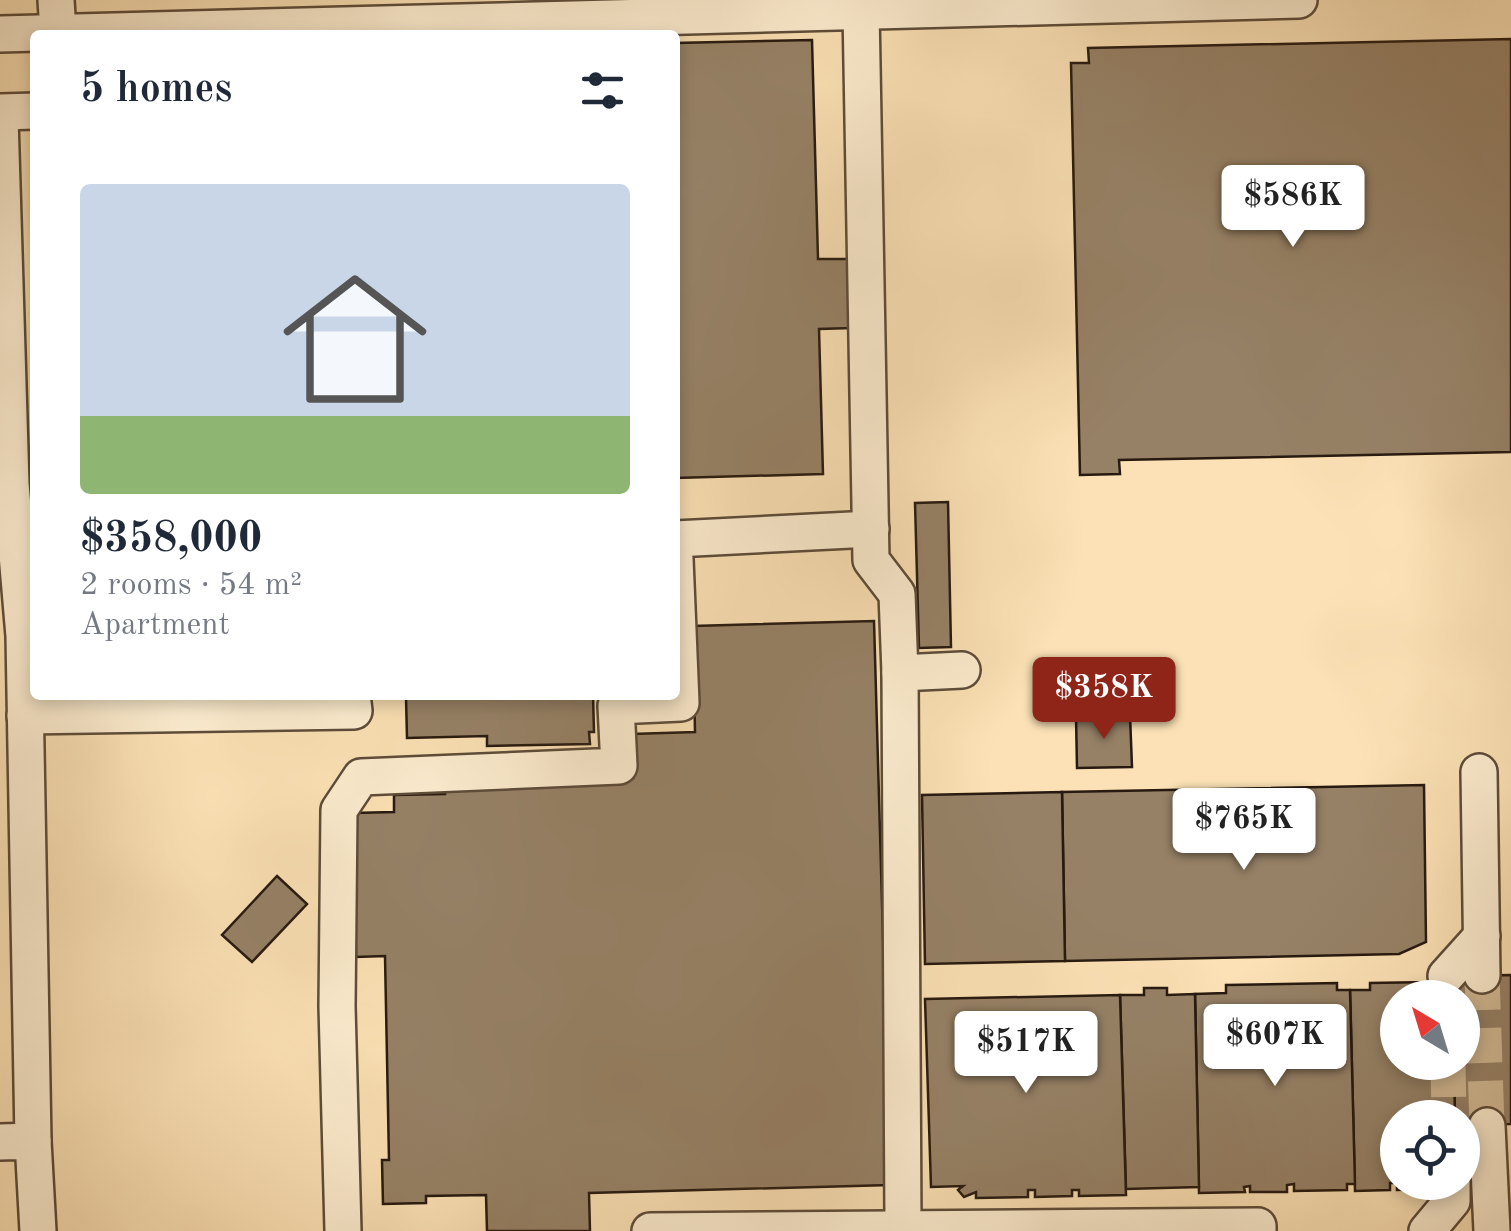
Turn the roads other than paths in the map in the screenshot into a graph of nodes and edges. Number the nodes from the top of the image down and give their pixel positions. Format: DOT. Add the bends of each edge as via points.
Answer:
graph roads {
  1 [pos="1298,0"];
  2 [pos="495,10"];
  3 [pos="861,10"];
  4 [pos="57,16"];
  5 [pos="332,30"];
  6 [pos="0,34"];
  7 [pos="30,112"];
  8 [pos="0,115"];
  9 [pos="15,484"];
  10 [pos="871,530"];
  11 [pos="680,539"];
  12 [pos="18,561"];
  13 [pos="30,635"];
  14 [pos="962,670"];
  15 [pos="900,674"];
  16 [pos="680,679"];
  17 [pos="353,700"];
  18 [pos="25,716"];
  19 [pos="1479,772"];
  20 [pos="1482,936"];
  21 [pos="15,965"];
  22 [pos="1482,975"];
  23 [pos="1446,976"];
  24 [pos="1495,1133"];
  25 [pos="17,1141"];
  26 [pos="1452,1200"];
  27 [pos="902,1226"];
  28 [pos="775,1229"];
  29 [pos="1164,1229"];
  30 [pos="708,1230"];
  31 [pos="38,1231"];
  32 [pos="343,1231"];
  33 [pos="650,1231"];
  34 [pos="1258,1231"];
  35 [pos="1427,1231"];
  36 [pos="1492,1231"];
  1 -- 3 [label="street"];
  2 -- 3 [label="street"];
  2 -- 5 [label="street"];
  3 -- 10 [label="street"];
  4 -- 5 [label="street"];
  4 -- 6 [label="street"];
  7 -- 8 [label="street"];
  8 -- 9 [label="street"];
  9 -- 12 [label="street"];
  10 -- 11 [label="street"];
  10 -- 15 [label="street" via="872,560 896,594"];
  12 -- 13 [label="street"];
  13 -- 18 [label="street"];
  14 -- 15 [label="street"];
  15 -- 27 [label="street"];
  16 -- 32 [label="street" via="681,703 616,706 619,766 361,777 340,810"];
  17 -- 18 [label="street" via="354,712"];
  18 -- 21 [label="street"];
  19 -- 20 [label="street"];
  20 -- 22 [label="street"];
  20 -- 23 [label="street"];
  21 -- 25 [label="street"];
  24 -- 36 [label="street"];
  25 -- 31 [label="street"];
  26 -- 35 [label="street"];
  27 -- 28 [label="street"];
  27 -- 29 [label="street"];
  28 -- 30 [label="street"];
  29 -- 34 [label="street"];
  30 -- 33 [label="street"];
}
